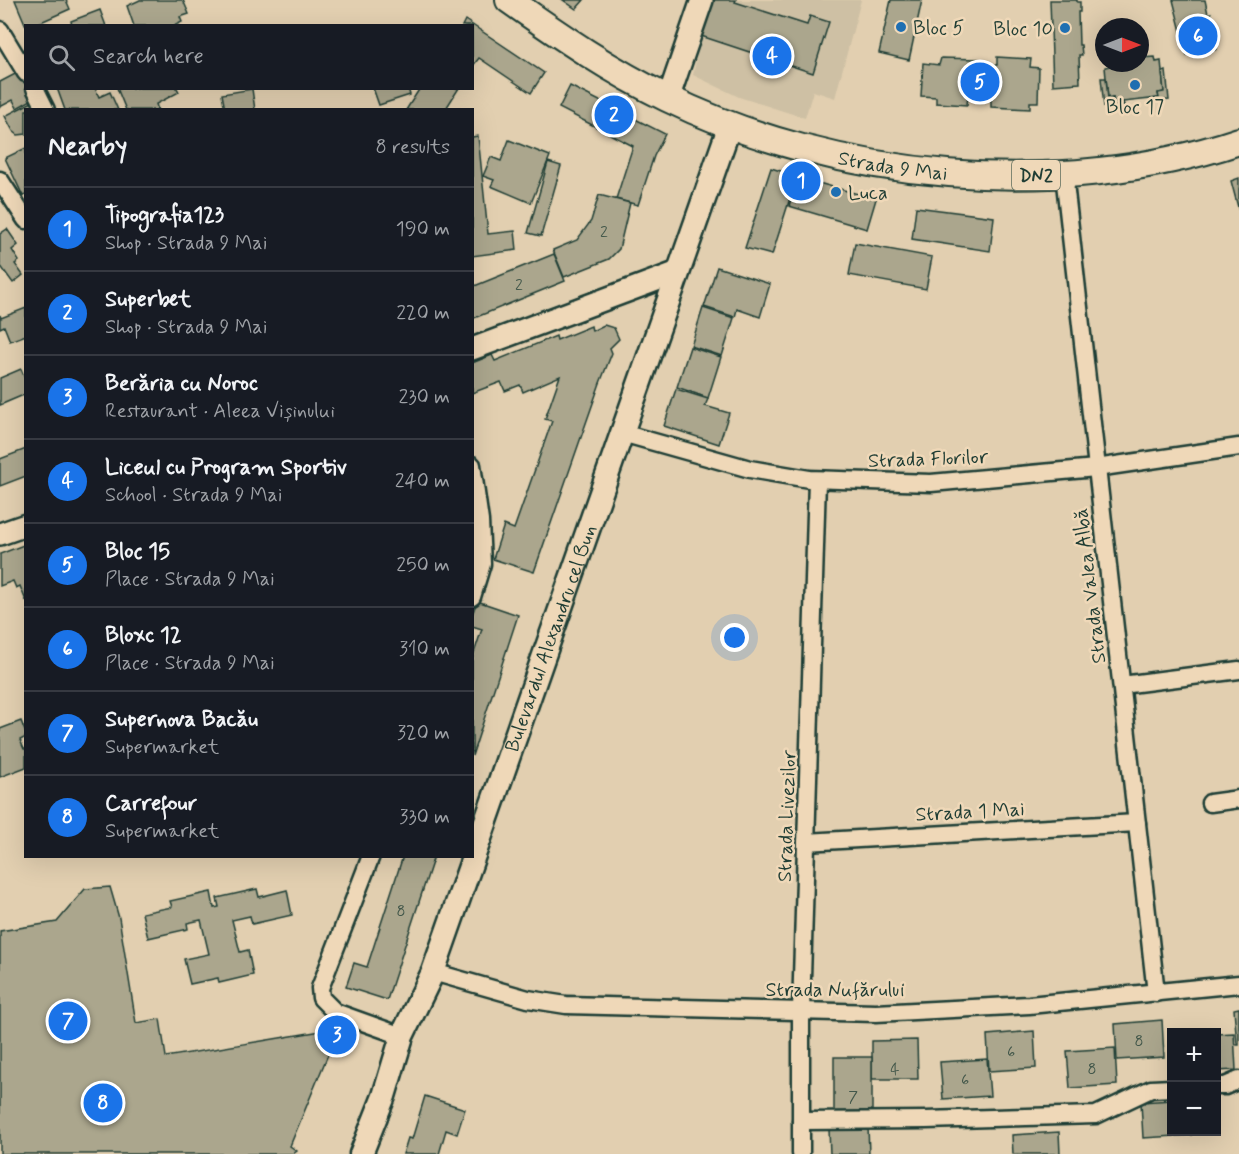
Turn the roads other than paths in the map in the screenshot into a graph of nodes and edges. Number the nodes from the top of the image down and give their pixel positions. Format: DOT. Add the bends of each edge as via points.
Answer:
graph roads {
  1 [pos="509,0"];
  2 [pos="702,0"];
  3 [pos="0,30"];
  4 [pos="24,70"];
  5 [pos="36,90"];
  6 [pos="668,99"];
  7 [pos="45,108"];
  8 [pos="730,125"];
  9 [pos="1239,141"];
  10 [pos="1064,174"];
  11 [pos="0,180"];
  12 [pos="24,217"];
  13 [pos="678,272"];
  14 [pos="474,348"];
  15 [pos="622,433"];
  16 [pos="1239,447"];
  17 [pos="1096,468"];
  18 [pos="474,479"];
  19 [pos="817,480"];
  20 [pos="24,526"];
  21 [pos="0,534"];
  22 [pos="474,591"];
  23 [pos="1239,670"];
  24 [pos="1122,685"];
  25 [pos="1239,799"];
  26 [pos="1210,803"];
  27 [pos="1137,823"];
  28 [pos="478,826"];
  29 [pos="806,842"];
  30 [pos="370,858"];
  31 [pos="468,858"];
  32 [pos="433,972"];
  33 [pos="1239,984"];
  34 [pos="1156,993"];
  35 [pos="801,1011"];
  36 [pos="402,1036"];
  37 [pos="1239,1080"];
  38 [pos="1221,1086"];
  39 [pos="1167,1088"];
  40 [pos="801,1121"];
  41 [pos="366,1152"];
  42 [pos="801,1154"];
  1 -- 6 [label="main road, Strada 9 Mai / DN2" via="578,49"];
  2 -- 6 [label="street"];
  3 -- 4 [label="street"];
  5 -- 7 [label="street"];
  6 -- 8 [label="main road, Strada 9 Mai / DN2"];
  8 -- 10 [label="main road, Strada 9 Mai / DN2" via="832,154 904,167 986,175"];
  8 -- 13 [label="main road, Bulevardul Alexandru cel Bun"];
  9 -- 10 [label="main road, Strada 9 Mai / DN2" via="1167,160"];
  10 -- 17 [label="street, Strada Valea Albă"];
  11 -- 12 [label="street"];
  13 -- 14 [label="street"];
  13 -- 15 [label="main road, Bulevardul Alexandru cel Bun"];
  15 -- 19 [label="street, Strada Florilor" via="750,469"];
  15 -- 28 [label="main road, Bulevardul Alexandru cel Bun"];
  16 -- 17 [label="street, Strada Florilor"];
  17 -- 19 [label="street, Strada Florilor" via="931,483"];
  17 -- 24 [label="street, Strada Valea Albă"];
  18 -- 22 [label="street" via="482,564"];
  19 -- 29 [label="street, Strada Livezilor"];
  20 -- 21 [label="street"];
  23 -- 24 [label="street"];
  24 -- 27 [label="street, Strada Valea Albă"];
  25 -- 26 [label="street"];
  27 -- 29 [label="street, Strada 1 Mai"];
  27 -- 34 [label="street, Strada Valea Albă"];
  29 -- 35 [label="street, Strada Livezilor"];
  30 -- 36 [label="street" via="320,988 321,998 335,1012"];
  31 -- 32 [label="main road, Bulevardul Alexandru cel Bun"];
  32 -- 35 [label="street, Strada Nufărului" via="528,999 566,1005"];
  32 -- 36 [label="main road, Bulevardul Alexandru cel Bun"];
  33 -- 34 [label="street, Strada Nufărului"];
  34 -- 35 [label="street, Strada Nufărului" via="1029,1005 886,1012"];
  35 -- 40 [label="street, Strada Livezilor"];
  36 -- 41 [label="main road, Bulevardul Alexandru cel Bun"];
  37 -- 38 [label="street"];
  39 -- 40 [label="street" via="1151,1089 1096,1115"];
  40 -- 42 [label="street, Strada Livezilor"];
}
